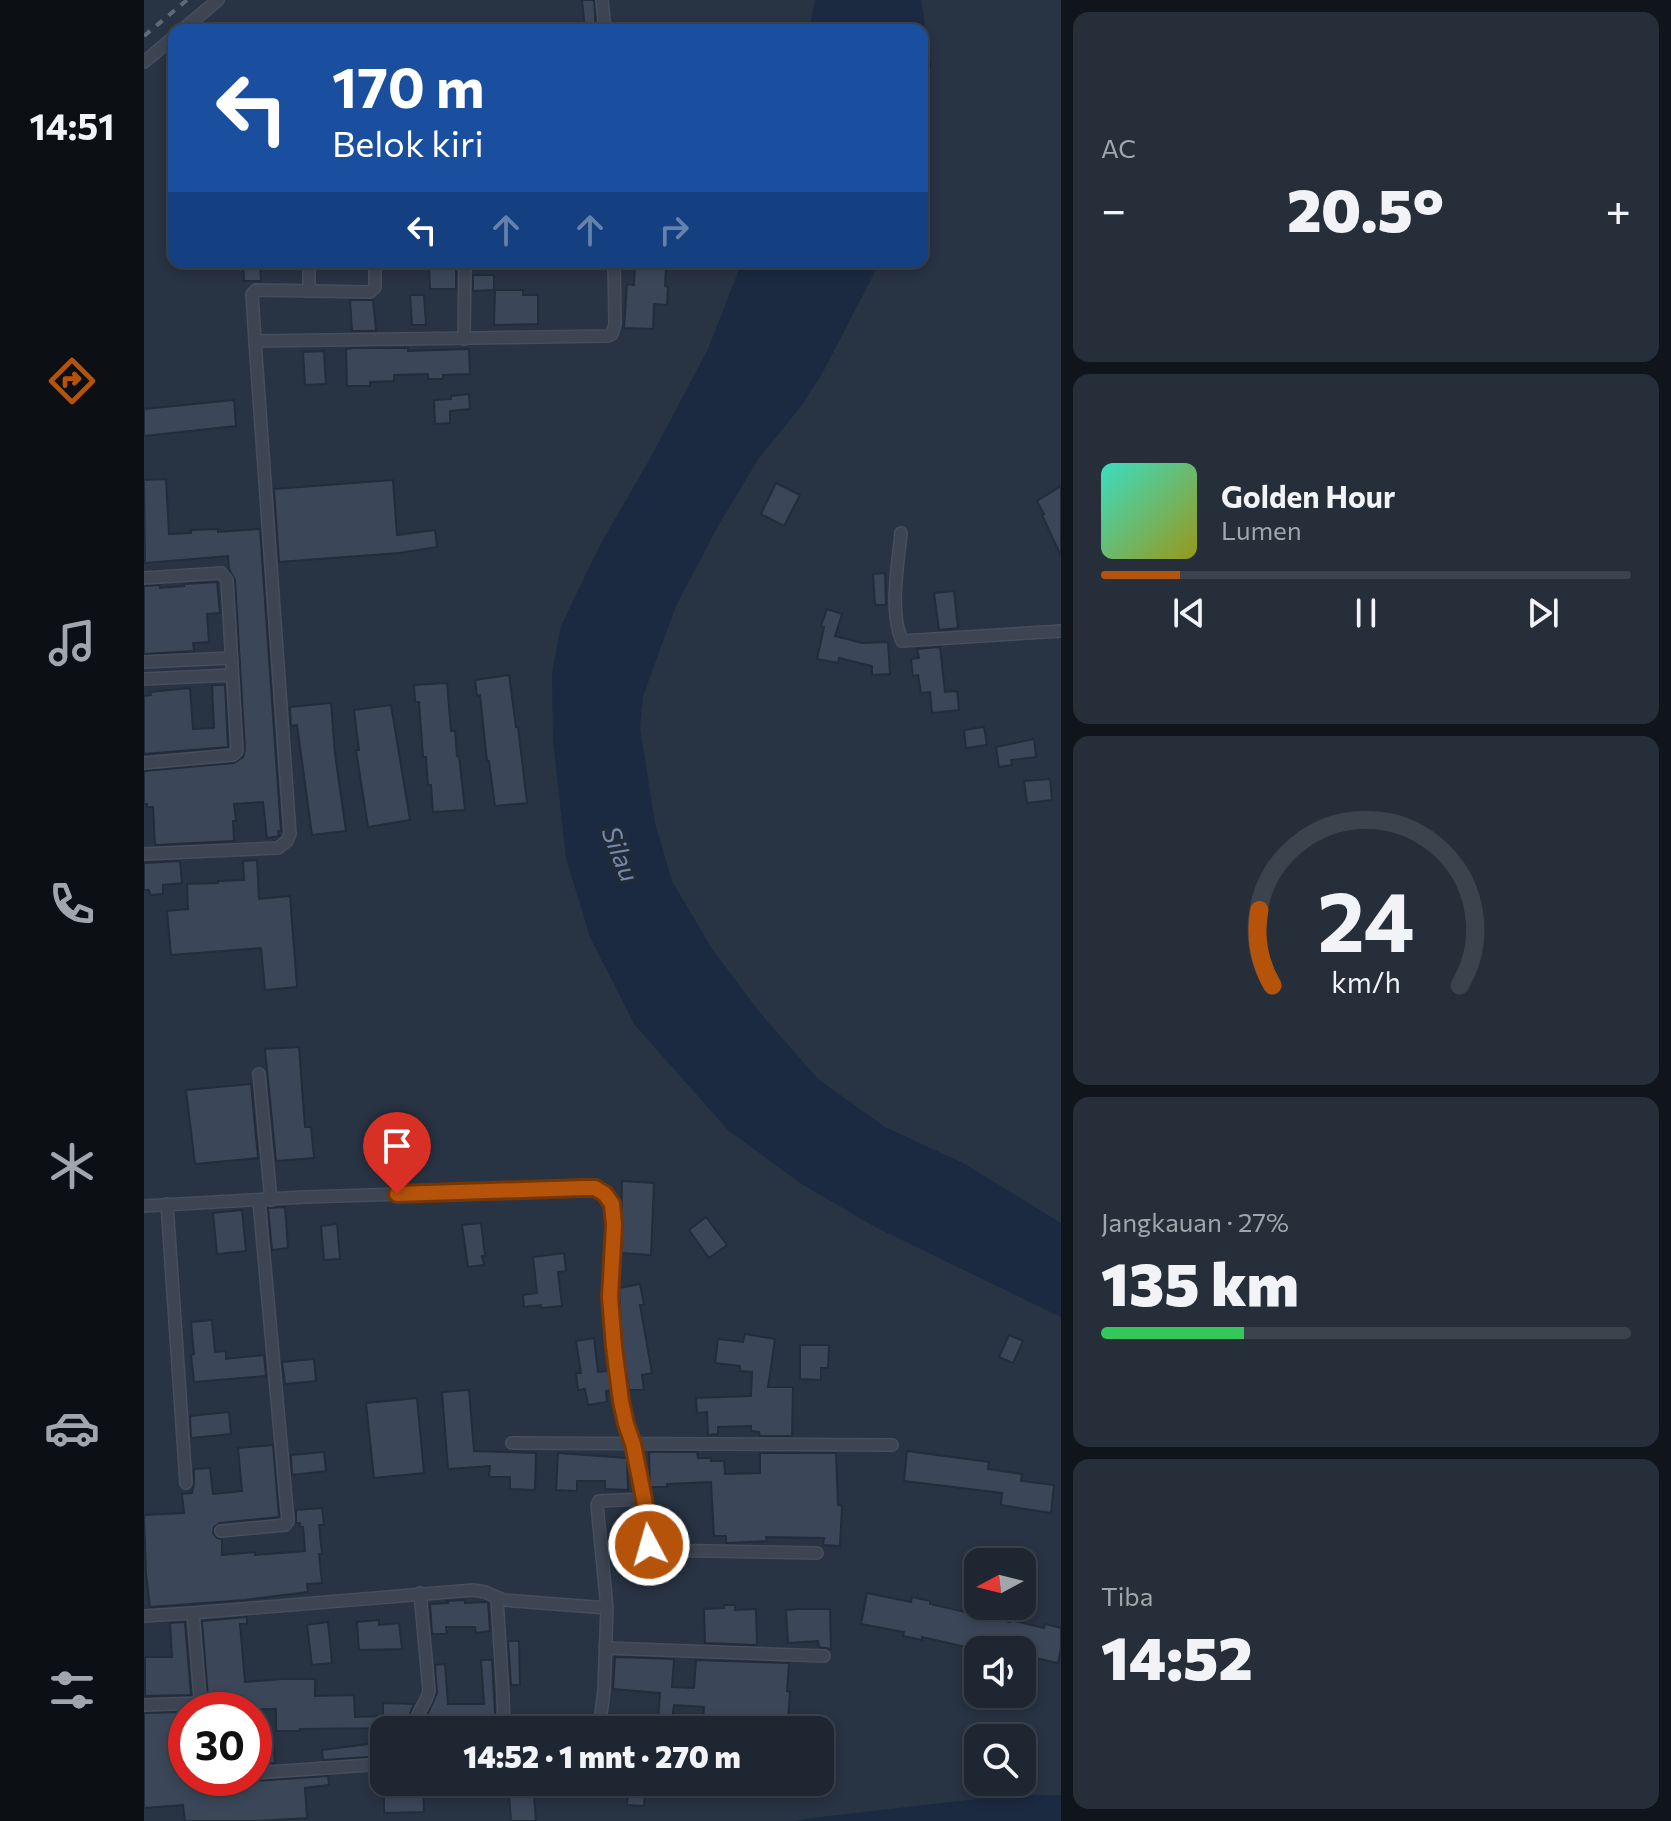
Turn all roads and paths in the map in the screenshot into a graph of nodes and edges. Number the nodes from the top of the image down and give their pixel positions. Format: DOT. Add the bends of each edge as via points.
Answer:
graph roads {
  1 [pos="218,0"];
  2 [pos="602,0"];
  3 [pos="189,24"];
  4 [pos="604,24"];
  5 [pos="168,42"];
  6 [pos="144,62"];
  7 [pos="309,268"];
  8 [pos="375,268"];
  9 [pos="465,268"];
  10 [pos="614,268"];
  11 [pos="309,291"];
  12 [pos="464,339"];
  13 [pos="255,341"];
  14 [pos="901,533"];
  15 [pos="144,578"];
  16 [pos="1061,631"];
  17 [pos="231,658"];
  18 [pos="144,662"];
  19 [pos="232,675"];
  20 [pos="144,679"];
  21 [pos="144,763"];
  22 [pos="144,854"];
  23 [pos="259,1074"];
  24 [pos="265,1200"];
  25 [pos="167,1204"];
  26 [pos="144,1206"];
  27 [pos="512,1443"];
  28 [pos="633,1444"];
  29 [pos="892,1445"];
  30 [pos="186,1483"];
  31 [pos="644,1499"];
  32 [pos="221,1531"];
  33 [pos="817,1553"];
  34 [pos="420,1593"];
  35 [pos="497,1599"];
  36 [pos="607,1608"];
  37 [pos="193,1613"];
  38 [pos="144,1616"];
  39 [pos="605,1648"];
  40 [pos="824,1656"];
  41 [pos="199,1692"];
  42 [pos="144,1705"];
  43 [pos="168,1706"];
  44 [pos="418,1716"];
  45 [pos="504,1716"];
  46 [pos="601,1716"];
  47 [pos="370,1765"];
  48 [pos="272,1772"];
  1 -- 3 [label="street"];
  2 -- 4 [label="street"];
  5 -- 6 [label="street"];
  7 -- 11 [label="street"];
  8 -- 11 [label="street" via="370,292"];
  9 -- 12 [label="street"];
  10 -- 12 [label="street" via="615,324 608,336"];
  11 -- 13 [label="street" via="261,289 252,294"];
  12 -- 13 [label="street"];
  13 -- 22 [label="street" via="291,830 278,848"];
  14 -- 16 [label="street" via="895,595 902,641"];
  15 -- 17 [label="street" via="224,575"];
  17 -- 18 [label="street"];
  17 -- 19 [label="street"];
  19 -- 20 [label="street"];
  19 -- 21 [label="street" via="236,753"];
  23 -- 24 [label="street"];
  24 -- 25 [label="street"];
  24 -- 28 [label="street" via="582,1188 605,1194 614,1225 614,1347"];
  24 -- 32 [label="street" via="288,1521"];
  25 -- 26 [label="street"];
  25 -- 30 [label="street"];
  27 -- 28 [label="street"];
  28 -- 29 [label="street"];
  28 -- 31 [label="street"];
  31 -- 33 [label="street" via="654,1550"];
  31 -- 36 [label="street" via="598,1502"];
  34 -- 35 [label="street" via="479,1590"];
  34 -- 37 [label="street"];
  34 -- 44 [label="street" via="429,1691"];
  35 -- 36 [label="street"];
  35 -- 45 [label="street"];
  36 -- 39 [label="street"];
  37 -- 38 [label="street"];
  37 -- 41 [label="street"];
  39 -- 40 [label="street"];
  39 -- 46 [label="street"];
  42 -- 43 [label="street"];
  47 -- 48 [label="street"];
}
